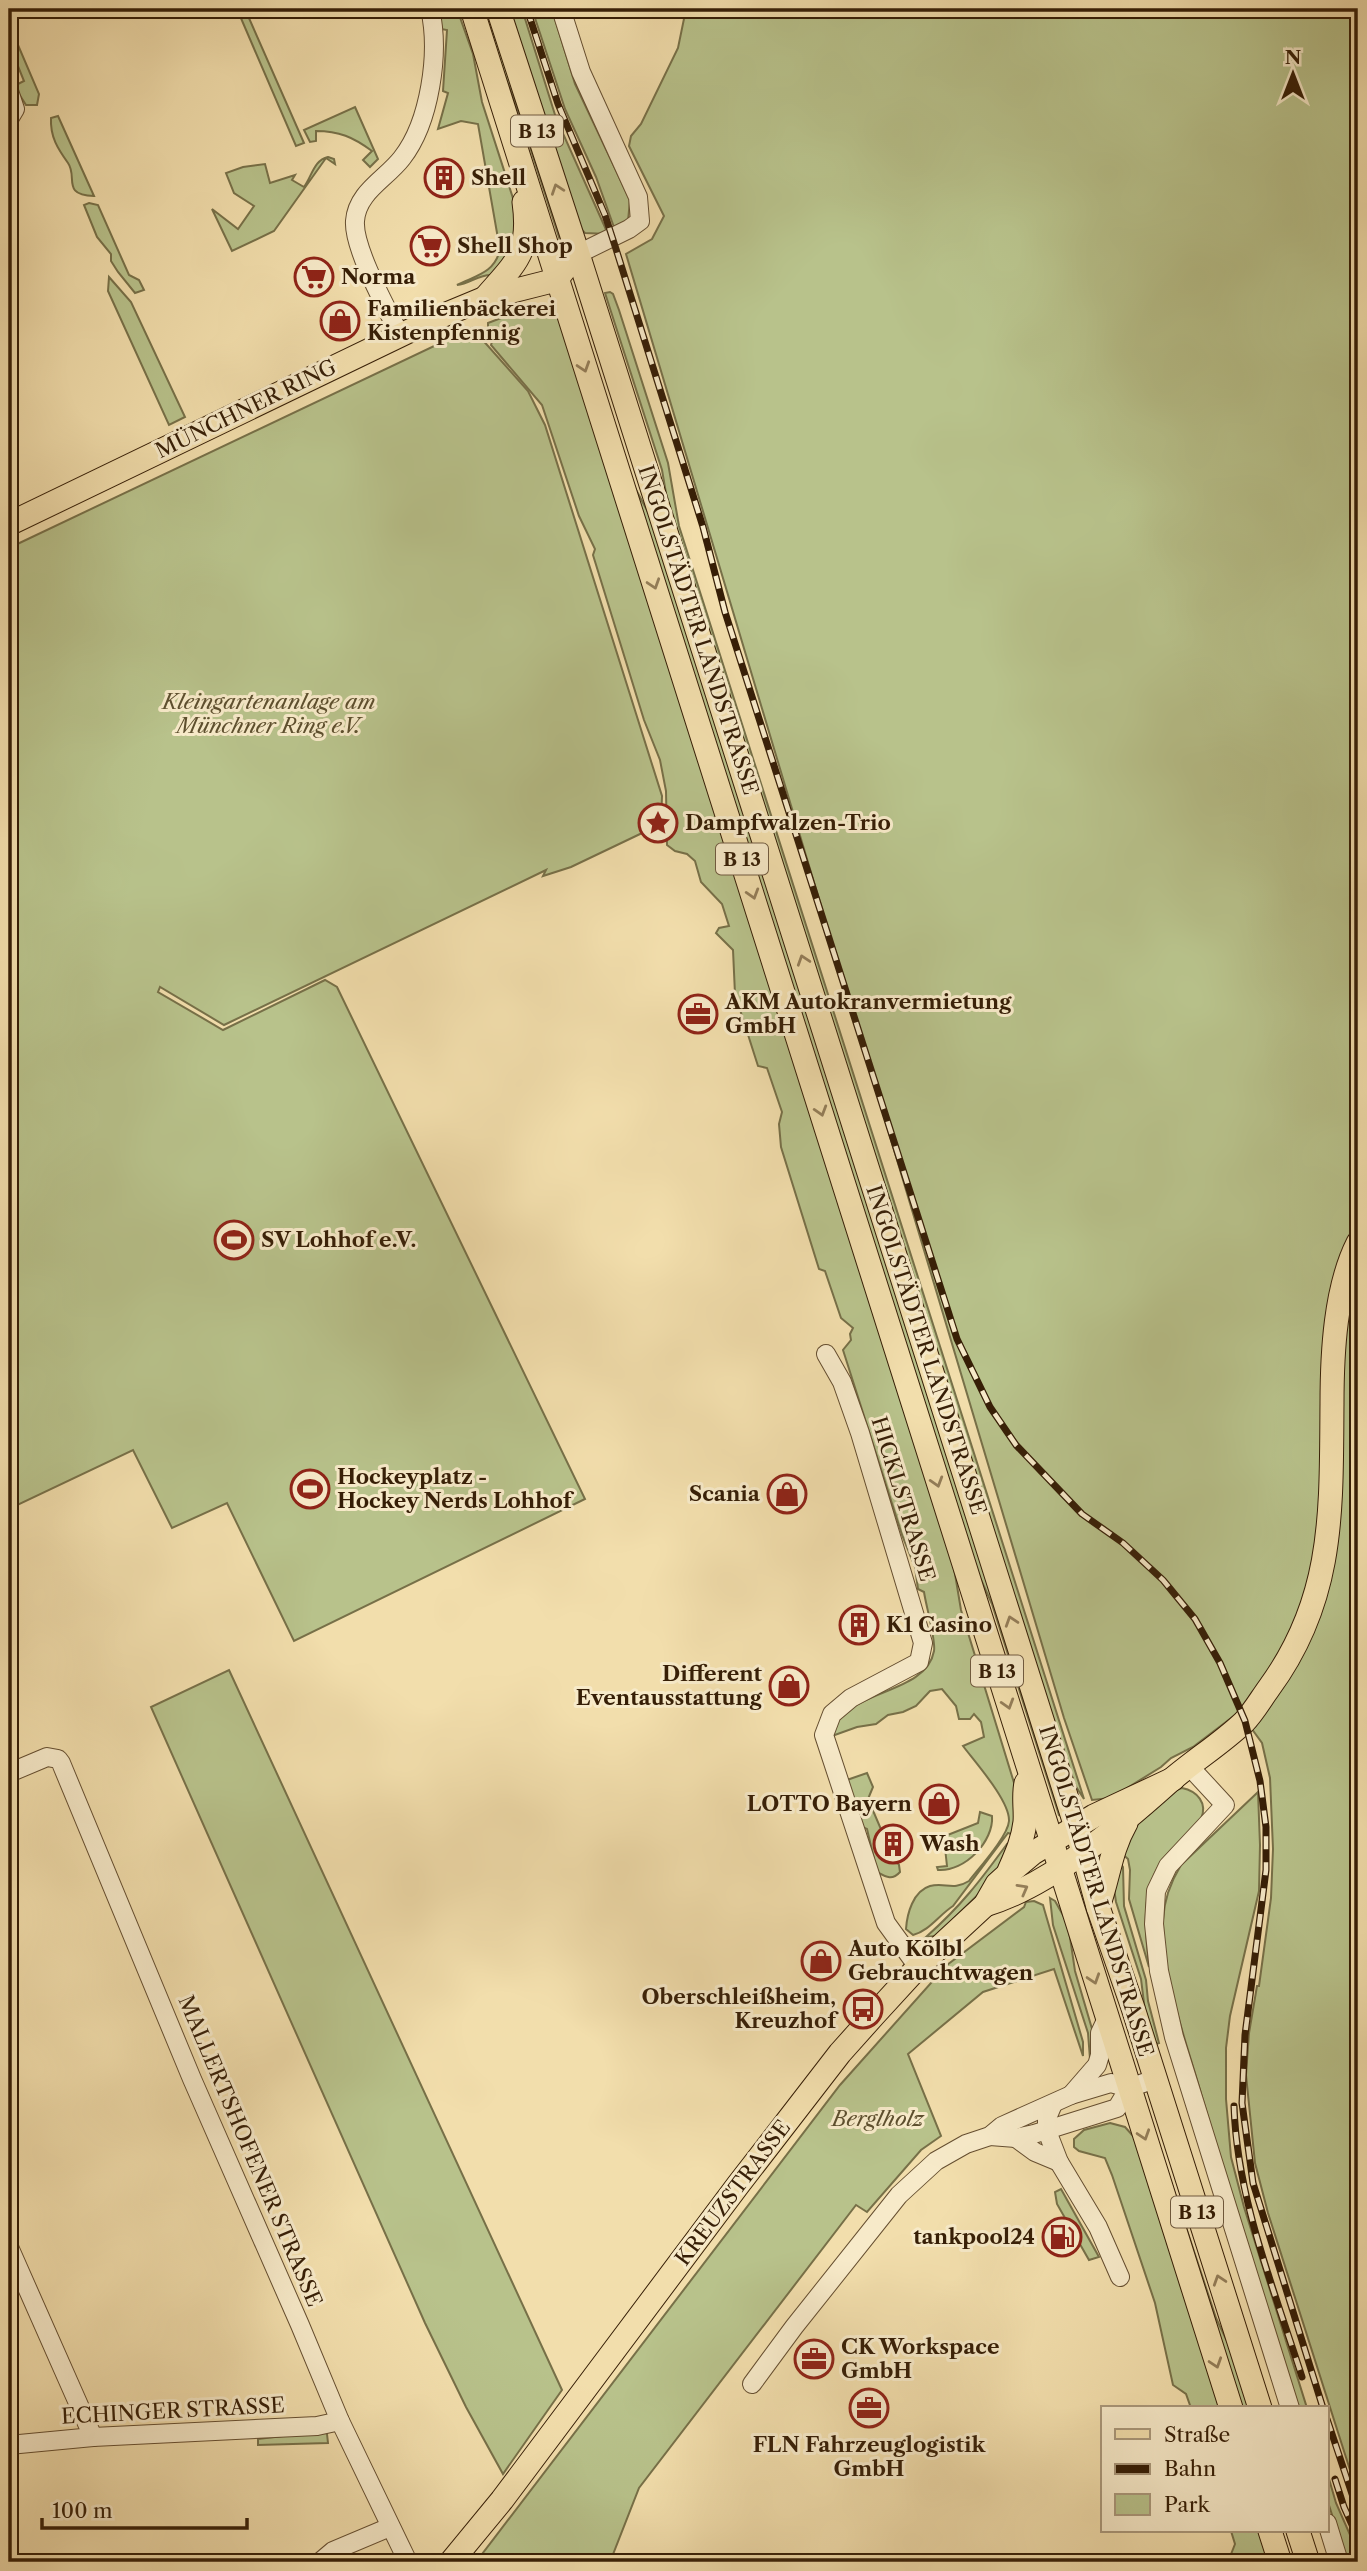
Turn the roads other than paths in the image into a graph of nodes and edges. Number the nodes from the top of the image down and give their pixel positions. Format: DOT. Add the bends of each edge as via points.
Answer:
graph roads {
  1 [pos="430,9"];
  2 [pos="472,9"];
  3 [pos="498,9"];
  4 [pos="561,9"];
  5 [pos="9,91"];
  6 [pos="9,119"];
  7 [pos="517,158"];
  8 [pos="548,254"];
  9 [pos="578,254"];
  10 [pos="511,268"];
  11 [pos="556,280"];
  12 [pos="485,298"];
  13 [pos="400,335"];
  14 [pos="9,524"];
  15 [pos="1358,1243"];
  16 [pos="826,1354"];
  17 [pos="9,1773"];
  18 [pos="1029,1773"];
  19 [pos="1181,1773"];
  20 [pos="1128,1820"];
  21 [pos="1076,1826"];
  22 [pos="1051,1842"];
  23 [pos="1082,1851"];
  24 [pos="1058,1868"];
  25 [pos="1008,1874"];
  26 [pos="985,1905"];
  27 [pos="1098,1907"];
  28 [pos="918,1968"];
  29 [pos="1107,2018"];
  30 [pos="1155,2079"];
  31 [pos="1129,2088"];
  32 [pos="1071,2095"];
  33 [pos="1053,2104"];
  34 [pos="1016,2129"];
  35 [pos="1047,2132"];
  36 [pos="1059,2162"];
  37 [pos="9,2247"];
  38 [pos="1120,2277"];
  39 [pos="752,2384"];
  40 [pos="1230,2406"];
  41 [pos="1258,2406"];
  42 [pos="1289,2406"];
  43 [pos="340,2421"];
  44 [pos="93,2437"];
  45 [pos="9,2445"];
  46 [pos="502,2500"];
  47 [pos="1328,2526"];
  48 [pos="390,2527"];
  49 [pos="1270,2532"];
  50 [pos="1298,2532"];
  51 [pos="320,2562"];
  52 [pos="408,2562"];
  53 [pos="451,2562"];
  54 [pos="467,2562"];
  55 [pos="1280,2562"];
  56 [pos="1308,2562"];
  57 [pos="1339,2562"];
  1 -- 13 [label="street" via="433,65 419,128 401,159 359,204 355,222 360,248"];
  2 -- 7 [label="main road, B 13"];
  9 -- 3 [label="main road, B 13, one-way"];
  4 -- 9 [label="street" via="581,72 638,197 640,221"];
  5 -- 6 [label="street" via="15,109"];
  7 -- 8 [label="main road, B 13"];
  7 -- 10 [label="main road, MÜNCHNER RING" via="527,223 525,245"];
  8 -- 9 [label="main road, MÜNCHNER RING"];
  8 -- 10 [label="main road, MÜNCHNER RING"];
  8 -- 11 [label="main road, B 13"];
  9 -- 11 [label="main road"];
  21 -- 9 [label="main road, INGOLSTÄDTER LANDSTRASSE / B 13, one-way"];
  10 -- 12 [label="main road, MÜNCHNER RING"];
  11 -- 12 [label="main road, MÜNCHNER RING"];
  11 -- 18 [label="main road, INGOLSTÄDTER LANDSTRASSE / B 13, one-way"];
  12 -- 13 [label="main road, MÜNCHNER RING"];
  13 -- 14 [label="main road, MÜNCHNER RING"];
  15 -- 19 [label="main road" via="1336,1325 1331,1505 1316,1597 1290,1659 1245,1721"];
  16 -- 28 [label="street, HICKLSTRASSE" via="842,1382 860,1433 923,1643 919,1662 851,1698 832,1714 824,1735 886,1923"];
  17 -- 43 [label="street, MALLERTSHOFENER STRASSE" via="37,1760 53,1757 61,1763"];
  18 -- 22 [label="main road, INGOLSTÄDTER LANDSTRASSE / B 13"];
  18 -- 25 [label="main road, KREUZSTRASSE" via="1022,1840"];
  19 -- 20 [label="main road"];
  19 -- 21 [label="main road, KREUZSTRASSE"];
  19 -- 42 [label="street, INGOLSTÄDTER LANDSTRASSE" via="1225,1805 1168,1866 1156,1891 1158,1971 1174,2037"];
  20 -- 23 [label="main road, KREUZSTRASSE"];
  20 -- 27 [label="main road" via="1115,1841"];
  21 -- 22 [label="main road, KREUZSTRASSE"];
  21 -- 23 [label="main road, INGOLSTÄDTER LANDSTRASSE / B 13"];
  22 -- 24 [label="main road, INGOLSTÄDTER LANDSTRASSE / B 13"];
  22 -- 25 [label="main road, KREUZSTRASSE"];
  23 -- 24 [label="main road, KREUZSTRASSE"];
  23 -- 27 [label="main road, INGOLSTÄDTER LANDSTRASSE / B 13"];
  26 -- 24 [label="main road, KREUZSTRASSE, one-way" via="1006,1899"];
  24 -- 29 [label="main road, INGOLSTÄDTER LANDSTRASSE / B 13, one-way"];
  25 -- 26 [label="main road, KREUZSTRASSE"];
  26 -- 28 [label="main road, KREUZSTRASSE"];
  27 -- 30 [label="main road, INGOLSTÄDTER LANDSTRASSE / B 13"];
  28 -- 46 [label="main road, KREUZSTRASSE" via="840,2053"];
  29 -- 31 [label="main road, INGOLSTÄDTER LANDSTRASSE / B 13"];
  29 -- 32 [label="street" via="1100,2033 1097,2064"];
  30 -- 31 [label="street"];
  41 -- 30 [label="main road, INGOLSTÄDTER LANDSTRASSE / B 13, one-way"];
  31 -- 32 [label="street" via="1111,2082"];
  31 -- 35 [label="street" via="1117,2108"];
  31 -- 40 [label="main road, INGOLSTÄDTER LANDSTRASSE / B 13, one-way"];
  32 -- 33 [label="street"];
  33 -- 34 [label="street"];
  33 -- 35 [label="street"];
  34 -- 35 [label="street"];
  34 -- 36 [label="street" via="1035,2152"];
  34 -- 39 [label="street" via="966,2144 936,2161 899,2195"];
  35 -- 36 [label="street"];
  36 -- 38 [label="street" via="1098,2227"];
  37 -- 44 [label="street"];
  43 -- 44 [label="street, ECHINGER STRASSE" via="317,2426"];
  43 -- 48 [label="street, MALLERTSHOFENER STRASSE"];
  44 -- 45 [label="street, ECHINGER STRASSE"];
  46 -- 53 [label="main road, KREUZSTRASSE"];
  46 -- 54 [label="main road, KREUZSTRASSE"];
  47 -- 57 [label="street"];
  48 -- 51 [label="street" via="333,2551"];
  48 -- 52 [label="street, MALLERTSHOFENER STRASSE"];
  49 -- 55 [label="main road"];
  50 -- 56 [label="main road"];
}
